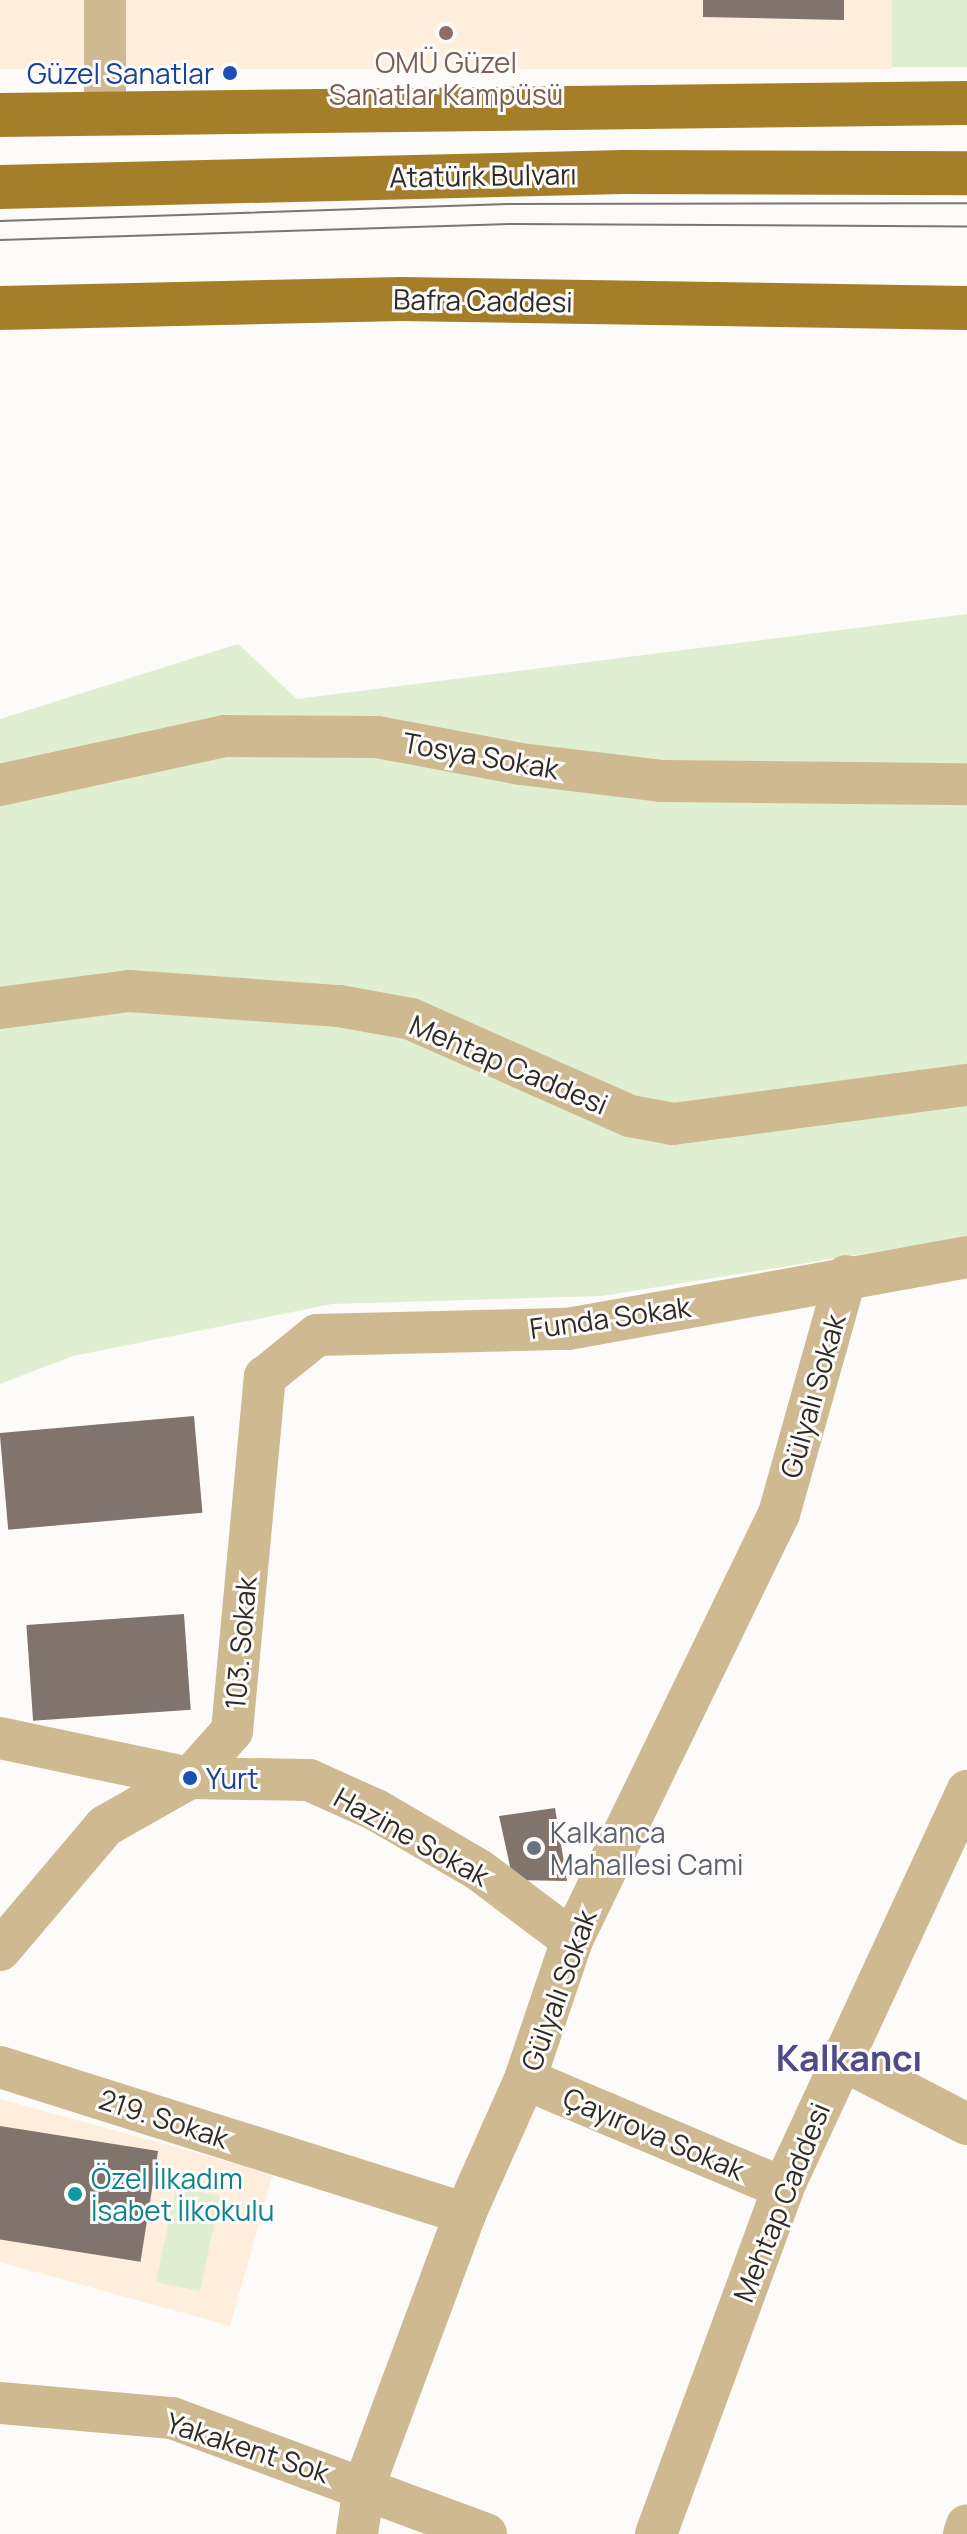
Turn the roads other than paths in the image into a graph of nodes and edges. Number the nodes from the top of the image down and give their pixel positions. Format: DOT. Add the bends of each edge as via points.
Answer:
graph roads {
  1 [pos="105,0"];
  2 [pos="967,103"];
  3 [pos="105,112"];
  4 [pos="0,115"];
  5 [pos="967,173"];
  6 [pos="0,187"];
  7 [pos="0,308"];
  8 [pos="967,308"];
  9 [pos="967,784"];
  10 [pos="0,785"];
  11 [pos="0,1008"];
  12 [pos="967,1085"];
  13 [pos="967,1257"];
  14 [pos="846,1276"];
  15 [pos="265,1377"];
  16 [pos="0,1738"];
  17 [pos="190,1778"];
  18 [pos="967,1791"];
  19 [pos="572,1940"];
  20 [pos="0,1950"];
  21 [pos="839,2058"];
  22 [pos="0,2067"];
  23 [pos="525,2079"];
  24 [pos="967,2124"];
  25 [pos="783,2188"];
  26 [pos="465,2214"];
  27 [pos="0,2403"];
  28 [pos="364,2486"];
  29 [pos="967,2525"];
  30 [pos="357,2534"];
  31 [pos="486,2534"];
  32 [pos="656,2534"];
  33 [pos="964,2534"];
  1 -- 3 [label="street"];
  2 -- 3 [label="main road"];
  3 -- 4 [label="main road"];
  5 -- 6 [label="main road, Atatürk Bulvarı" via="607,172"];
  7 -- 8 [label="main road, Bafra Caddesi" via="401,299"];
  9 -- 10 [label="street, Tosya Sokak" via="661,781 521,764 377,737 225,736"];
  11 -- 12 [label="street, Mehtap Caddesi" via="129,991 353,1009 411,1019 630,1116 673,1124"];
  13 -- 14 [label="street, Funda Sokak"];
  14 -- 15 [label="street, Funda Sokak" via="568,1329 317,1335"];
  14 -- 19 [label="street, Gülyalı Sokak" via="779,1514"];
  15 -- 17 [label="street, 103. Sokak" via="232,1731"];
  16 -- 17 [label="street, Hazine Sokak"];
  17 -- 19 [label="street, Hazine Sokak" via="309,1780 376,1810 479,1870"];
  17 -- 20 [label="street, 103. Sokak" via="105,1826"];
  18 -- 21 [label="street, Mehtap Caddesi"];
  19 -- 23 [label="street, Gülyalı Sokak"];
  21 -- 24 [label="street"];
  21 -- 25 [label="street, Mehtap Caddesi"];
  22 -- 26 [label="street, 219. Sokak"];
  23 -- 25 [label="street, Çayırova Sokak"];
  23 -- 26 [label="street, Gülyalı Sokak"];
  25 -- 32 [label="street, Mehtap Caddesi"];
  26 -- 28 [label="street, Gülyalı Sokak"];
  27 -- 28 [label="street, Yakakent Sok" via="172,2418"];
  28 -- 30 [label="street, Gülyalı Sokak"];
  28 -- 31 [label="street, Yakakent Sok"];
  29 -- 33 [label="street"];
}
